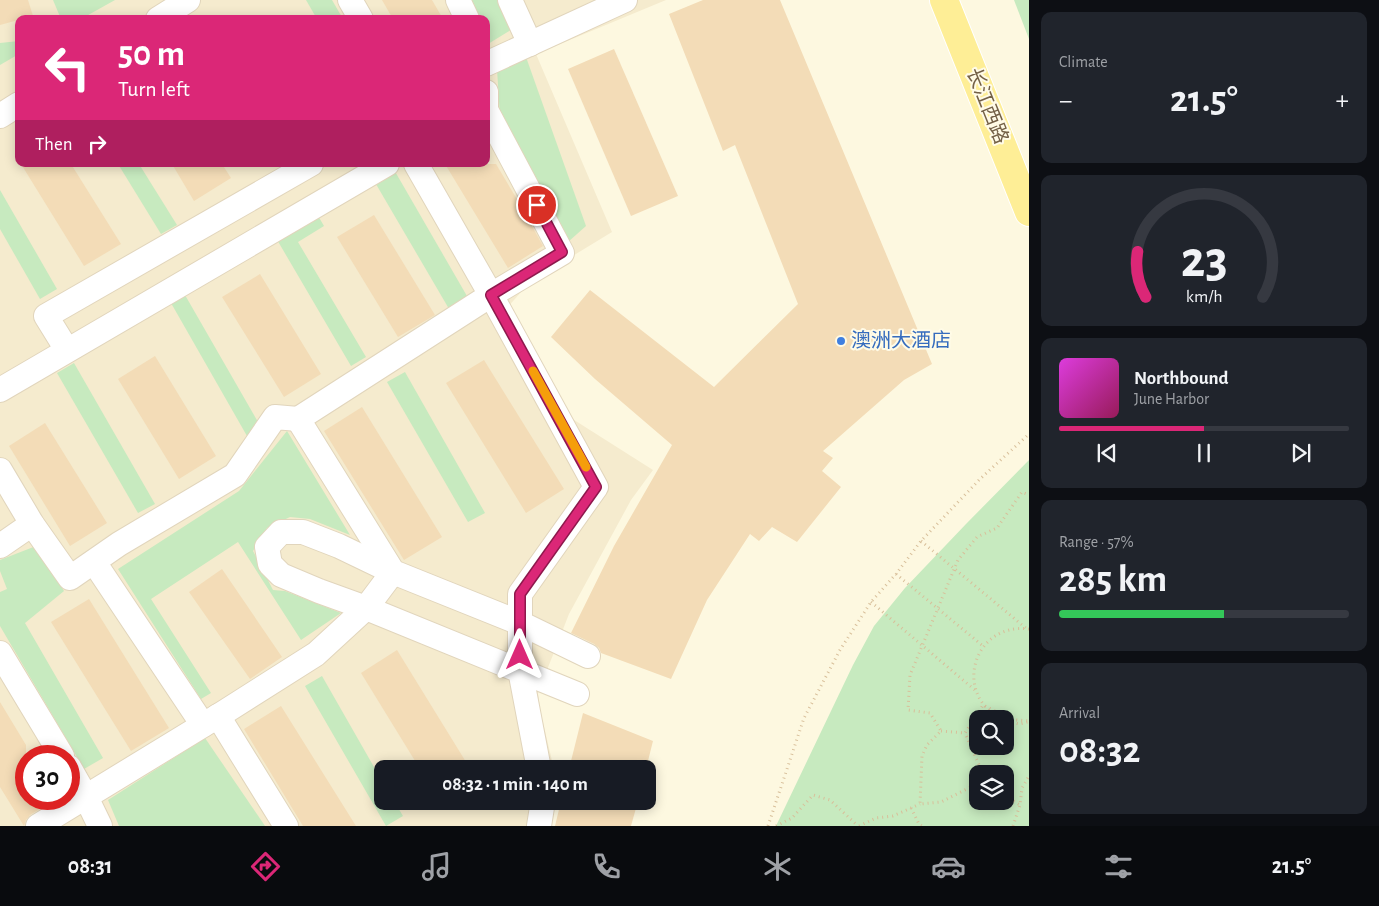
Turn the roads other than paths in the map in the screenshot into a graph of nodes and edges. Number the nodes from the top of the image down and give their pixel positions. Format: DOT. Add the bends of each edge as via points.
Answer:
graph roads {
  1 [pos="188,0"];
  2 [pos="350,0"];
  3 [pos="458,0"];
  4 [pos="510,0"];
  5 [pos="625,0"];
  6 [pos="944,0"];
  7 [pos="164,15"];
  8 [pos="359,15"];
  9 [pos="465,15"];
  10 [pos="530,44"];
  11 [pos="490,62"];
  12 [pos="15,107"];
  13 [pos="0,116"];
  14 [pos="490,117"];
  15 [pos="306,167"];
  16 [pos="382,167"];
  17 [pos="418,167"];
  18 [pos="1029,212"];
  19 [pos="491,295"];
  20 [pos="68,350"];
  21 [pos="0,390"];
  22 [pos="298,419"];
  23 [pos="0,470"];
  24 [pos="32,524"];
  25 [pos="0,546"];
  26 [pos="94,562"];
  27 [pos="393,572"];
  28 [pos="366,608"];
  29 [pos="520,623"];
  30 [pos="0,653"];
  31 [pos="588,656"];
  32 [pos="520,670"];
  33 [pos="578,694"];
  34 [pos="211,721"];
  35 [pos="55,745"];
  36 [pos="537,760"];
  37 [pos="80,787"];
  38 [pos="86,797"];
  39 [pos="542,810"];
  40 [pos="38,826"];
  41 [pos="100,826"];
  42 [pos="286,826"];
  43 [pos="539,826"];
  1 -- 7 [label="street"];
  2 -- 8 [label="street"];
  3 -- 9 [label="street"];
  4 -- 10 [label="street"];
  5 -- 10 [label="street"];
  6 -- 18 [label="main road, 长江西路"];
  10 -- 11 [label="street"];
  12 -- 13 [label="street"];
  14 -- 19 [label="street" via="562,252"];
  15 -- 20 [label="street" via="46,316"];
  16 -- 20 [label="street"];
  17 -- 19 [label="street"];
  19 -- 22 [label="street"];
  19 -- 29 [label="street" via="596,487 520,594"];
  20 -- 21 [label="street"];
  22 -- 26 [label="street" via="275,417 235,476"];
  22 -- 27 [label="street"];
  23 -- 24 [label="street"];
  24 -- 25 [label="street"];
  24 -- 26 [label="street" via="70,578"];
  26 -- 34 [label="street"];
  27 -- 28 [label="street"];
  27 -- 28 [label="street" via="303,532 281,532 267,547 270,564 281,575"];
  27 -- 29 [label="street"];
  28 -- 32 [label="street"];
  28 -- 34 [label="street" via="316,654"];
  29 -- 31 [label="street"];
  29 -- 32 [label="street"];
  30 -- 35 [label="street"];
  32 -- 33 [label="street"];
  32 -- 36 [label="street"];
  34 -- 38 [label="street"];
  34 -- 42 [label="street"];
  37 -- 38 [label="street"];
  38 -- 40 [label="street"];
  38 -- 41 [label="street"];
  39 -- 43 [label="street"];
}
